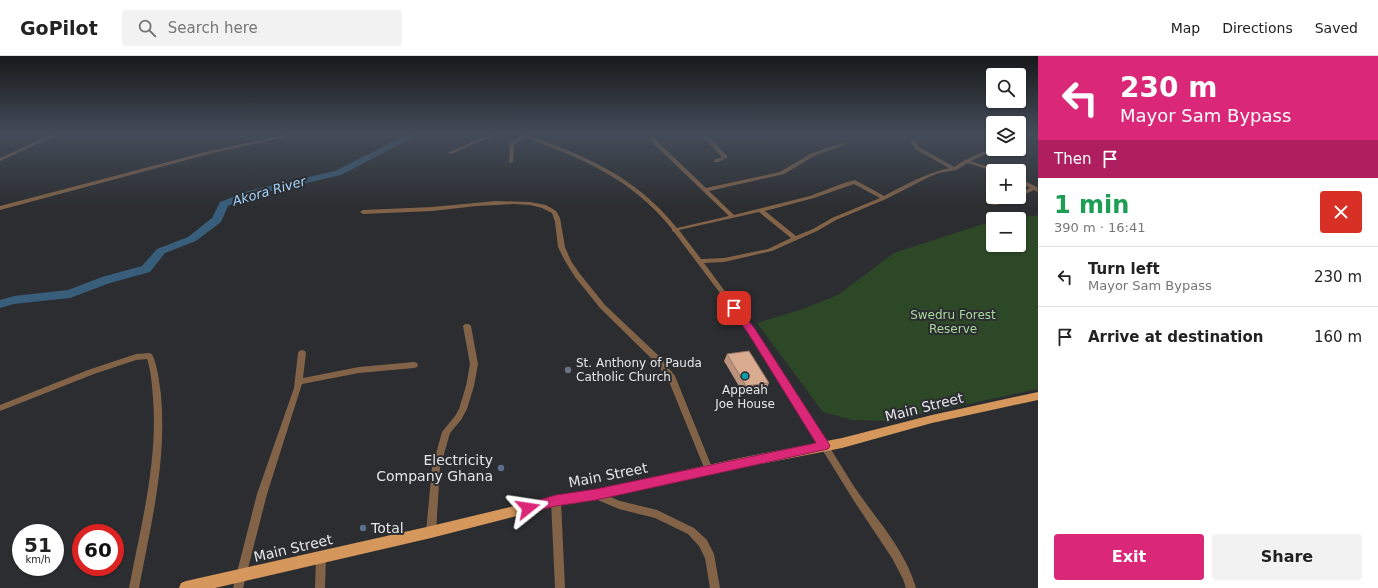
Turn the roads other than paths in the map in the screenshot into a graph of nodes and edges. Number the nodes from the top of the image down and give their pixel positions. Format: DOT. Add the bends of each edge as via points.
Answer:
graph roads {
  1 [pos="190,158"];
  2 [pos="511,158"];
  3 [pos="582,158"];
  4 [pos="671,158"];
  5 [pos="725,158"];
  6 [pos="808,158"];
  7 [pos="934,158"];
  8 [pos="974,158"];
  9 [pos="716,161"];
  10 [pos="967,161"];
  11 [pos="511,162"];
  12 [pos="986,167"];
  13 [pos="954,169"];
  14 [pos="1026,184"];
  15 [pos="1037,189"];
  16 [pos="705,190"];
  17 [pos="1026,193"];
  18 [pos="884,198"];
  19 [pos="0,208"];
  20 [pos="760,210"];
  21 [pos="362,212"];
  22 [pos="733,217"];
  23 [pos="674,230"];
  24 [pos="796,239"];
  25 [pos="700,261"];
  26 [pos="467,326"];
  27 [pos="302,353"];
  28 [pos="414,365"];
  29 [pos="299,382"];
  30 [pos="1038,396"];
  31 [pos="0,408"];
  32 [pos="824,446"];
  33 [pos="709,470"];
  34 [pos="596,495"];
  35 [pos="556,501"];
  36 [pos="431,532"];
  37 [pos="321,557"];
  38 [pos="240,575"];
  39 [pos="134,588"];
  40 [pos="186,588"];
  41 [pos="238,588"];
  42 [pos="320,588"];
  43 [pos="560,588"];
  44 [pos="715,588"];
  45 [pos="911,588"];
  1 -- 19 [label="street"];
  2 -- 11 [label="street"];
  3 -- 23 [label="street" via="630,185 659,211"];
  4 -- 16 [label="street"];
  5 -- 9 [label="street"];
  6 -- 16 [label="street" via="782,173"];
  7 -- 13 [label="street"];
  8 -- 10 [label="street"];
  10 -- 12 [label="street"];
  10 -- 13 [label="street"];
  13 -- 18 [label="street" via="927,176"];
  14 -- 15 [label="street"];
  15 -- 17 [label="street"];
  16 -- 22 [label="street"];
  18 -- 20 [label="street" via="855,182 850,182 825,193"];
  18 -- 24 [label="street" via="834,219"];
  20 -- 22 [label="street"];
  20 -- 24 [label="street"];
  21 -- 33 [label="street" via="516,202 548,208 555,213 560,242 566,256 591,293 666,367"];
  22 -- 23 [label="street"];
  23 -- 25 [label="street"];
  24 -- 25 [label="street" via="770,250"];
  25 -- 32 [label="street" via="752,331"];
  26 -- 36 [label="street" via="474,364 463,409 446,432 436,468"];
  27 -- 29 [label="street"];
  28 -- 29 [label="street" via="358,370"];
  29 -- 38 [label="street" via="286,428 262,494"];
  30 -- 32 [label="main road, Main Street"];
  31 -- 39 [label="street" via="121,362 150,356 159,408 159,440"];
  32 -- 33 [label="main road, Main Street"];
  32 -- 45 [label="street" via="894,554 910,581"];
  33 -- 34 [label="main road, Main Street"];
  34 -- 35 [label="main road, Main Street"];
  34 -- 44 [label="street" via="619,505 657,514 691,531 702,543 710,558"];
  35 -- 36 [label="main road, Main Street"];
  35 -- 43 [label="street"];
  36 -- 37 [label="main road, Main Street"];
  37 -- 38 [label="main road, Main Street"];
  37 -- 42 [label="street"];
  38 -- 40 [label="main road, Main Street"];
  38 -- 41 [label="street"];
}
